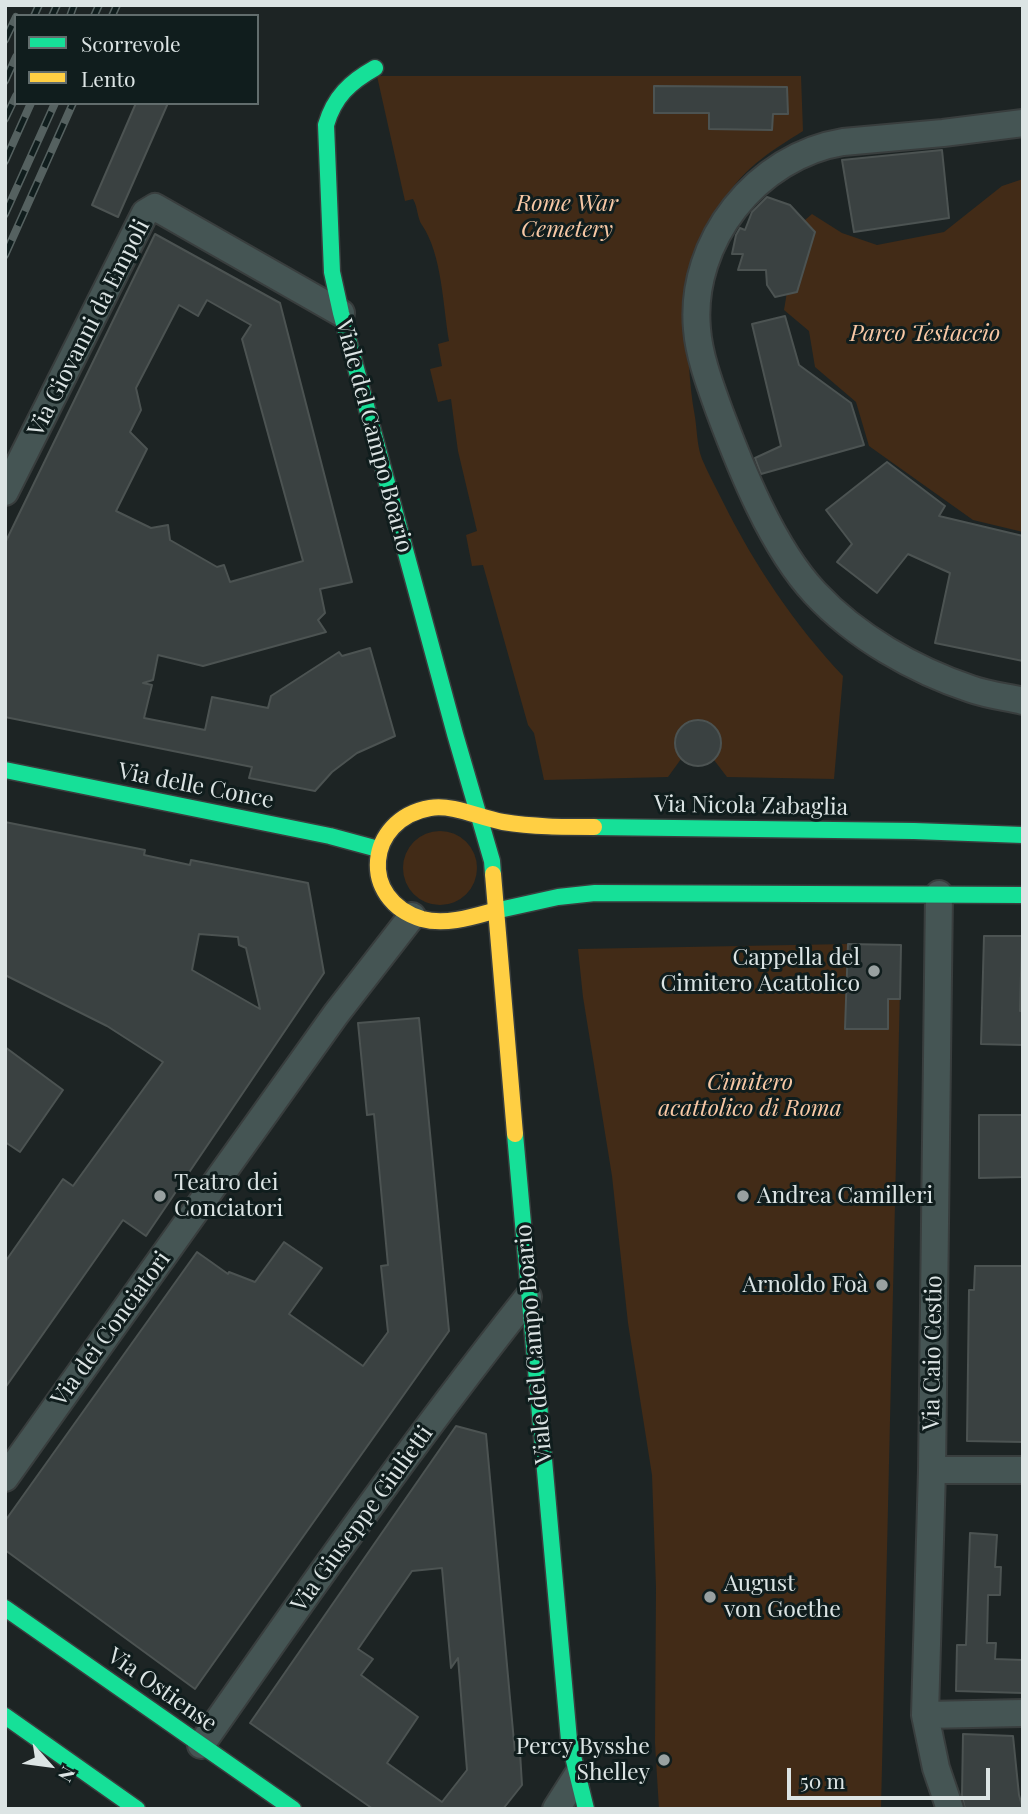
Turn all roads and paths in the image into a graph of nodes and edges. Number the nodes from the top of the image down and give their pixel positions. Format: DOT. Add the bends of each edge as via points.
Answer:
graph roads {
  1 [pos="375,68"];
  2 [pos="1023,123"];
  3 [pos="341,313"];
  4 [pos="5,492"];
  5 [pos="1023,701"];
  6 [pos="5,770"];
  7 [pos="479,817"];
  8 [pos="1023,835"];
  9 [pos="378,849"];
  10 [pos="939,894"];
  11 [pos="1023,895"];
  12 [pos="497,911"];
  13 [pos="412,916"];
  14 [pos="528,1297"];
  15 [pos="932,1470"];
  16 [pos="1023,1470"];
  17 [pos="5,1478"];
  18 [pos="5,1608"];
  19 [pos="1023,1713"];
  20 [pos="925,1715"];
  21 [pos="5,1716"];
  22 [pos="201,1745"];
  23 [pos="577,1776"];
  24 [pos="136,1809"];
  25 [pos="293,1809"];
  26 [pos="556,1809"];
  27 [pos="586,1809"];
  28 [pos="950,1809"];
  1 -- 3 [label="street, Viale del Campo Boario" via="341,92 326,125 332,272"];
  2 -- 5 [label="street" via="828,144 798,157 762,180 728,213 710,248 696,310 707,374 739,464 776,538 813,592 875,642 918,668 973,690"];
  3 -- 4 [label="street, Via Giovanni da Empoli" via="155,207 145,213"];
  3 -- 7 [label="street, Viale del Campo Boario"];
  6 -- 9 [label="street, Via delle Conce"];
  7 -- 8 [label="street, Via Nicola Zabaglia" via="554,827"];
  7 -- 9 [label="street" via="447,808 416,811 394,824"];
  7 -- 12 [label="street" via="492,861"];
  9 -- 13 [label="street" via="376,868 383,889"];
  10 -- 11 [label="street"];
  10 -- 12 [label="street" via="595,893"];
  10 -- 15 [label="street, Via Caio Cestio"];
  12 -- 13 [label="street" via="448,920"];
  12 -- 14 [label="street, Viale del Campo Boario"];
  13 -- 17 [label="street, Via dei Conciatori" via="364,975"];
  14 -- 22 [label="street, Via Giuseppe Giulietti" via="444,1403"];
  14 -- 23 [label="street, Viale del Campo Boario" via="569,1740"];
  15 -- 16 [label="street"];
  15 -- 20 [label="street, Via Caio Cestio"];
  18 -- 22 [label="street, Via Ostiense"];
  19 -- 20 [label="street"];
  20 -- 28 [label="street, Via Caio Cestio"];
  21 -- 24 [label="street"];
  22 -- 25 [label="street, Via Ostiense"];
  23 -- 26 [label="street"];
  23 -- 27 [label="street, Viale del Campo Boario"];
}
